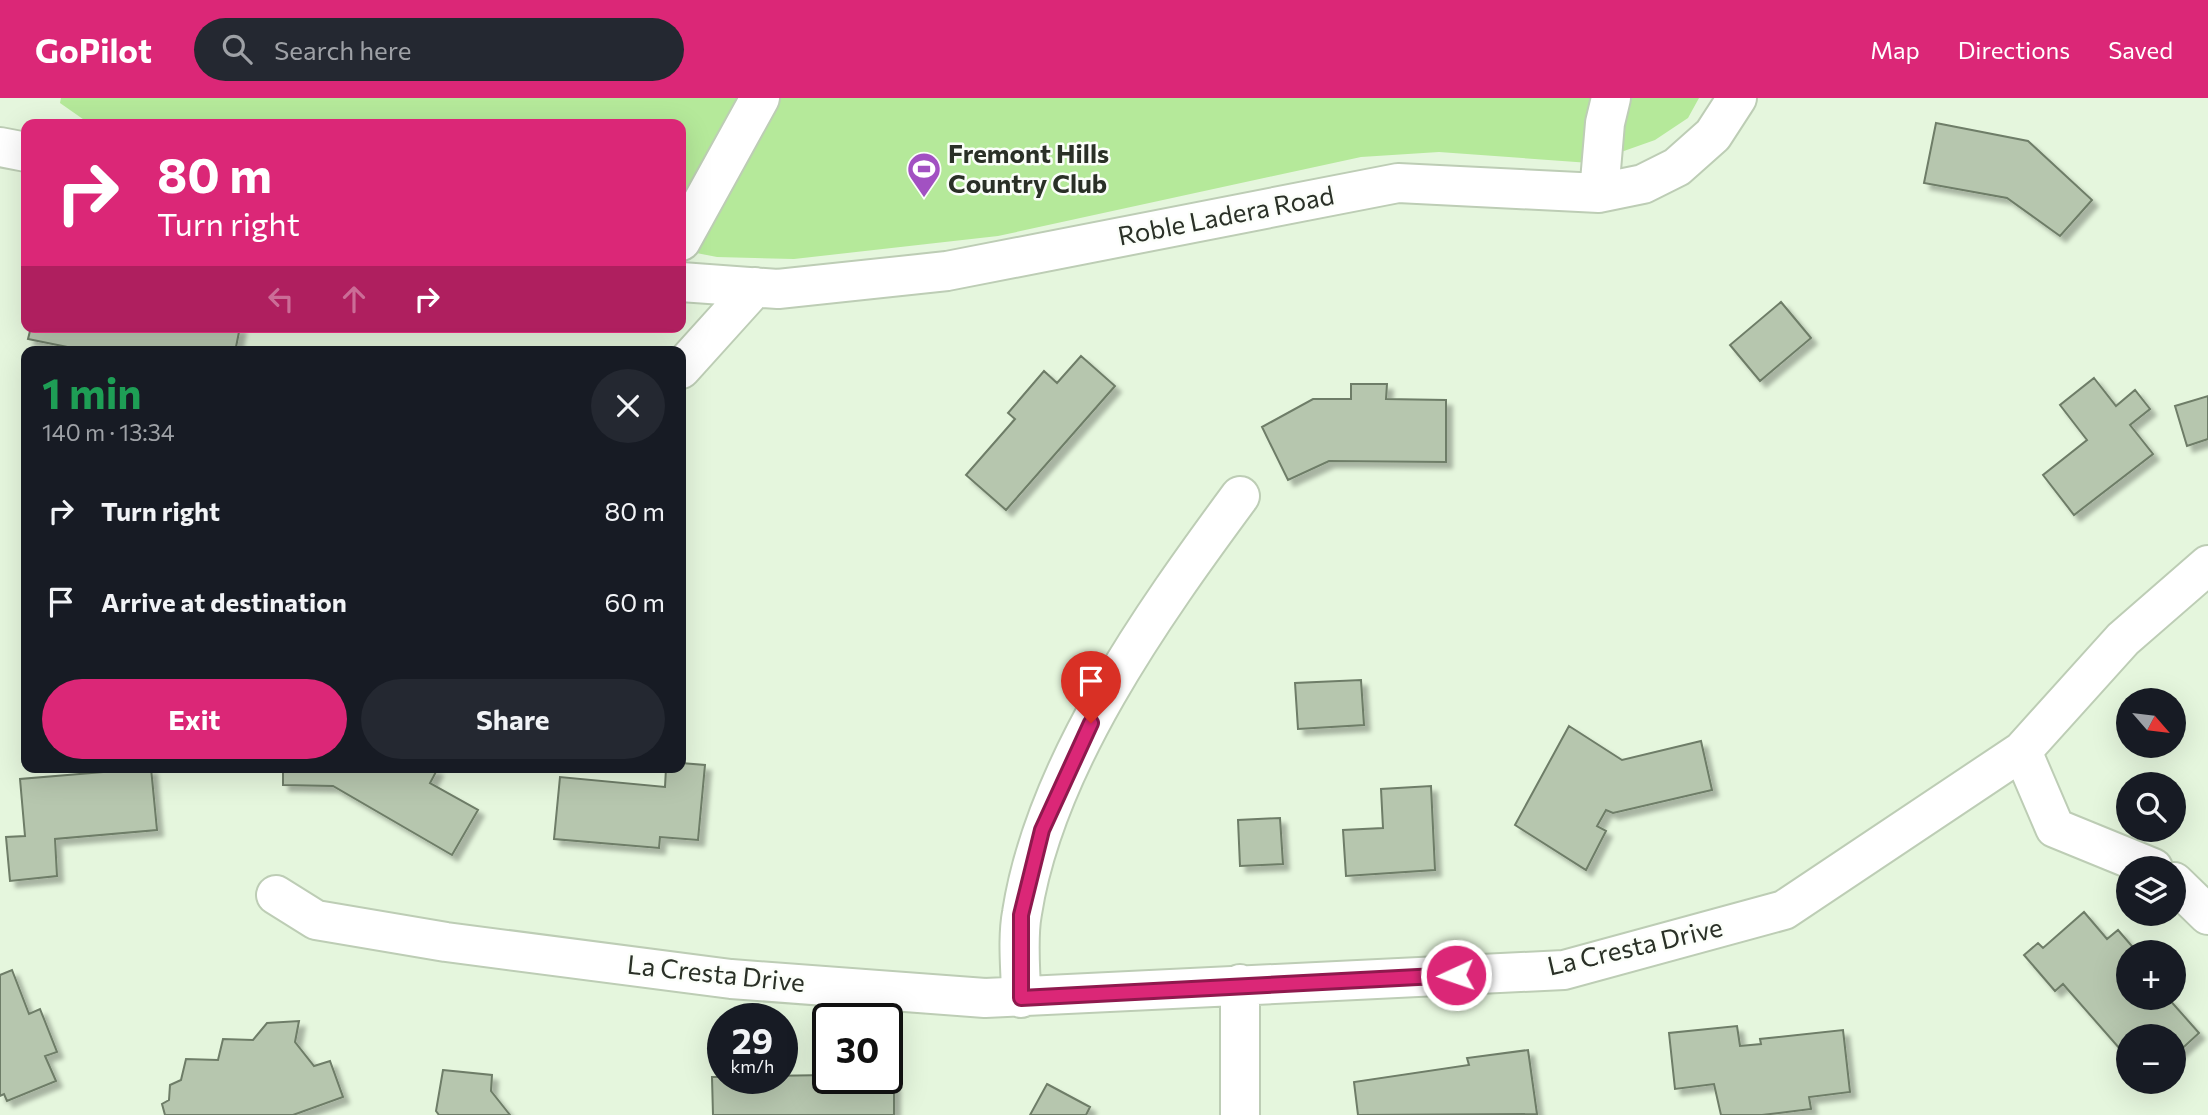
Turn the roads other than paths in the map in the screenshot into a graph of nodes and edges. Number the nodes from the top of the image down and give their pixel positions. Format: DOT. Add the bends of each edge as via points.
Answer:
graph roads {
  1 [pos="760,98"];
  2 [pos="1611,98"];
  3 [pos="1737,98"];
  4 [pos="0,147"];
  5 [pos="21,151"];
  6 [pos="1599,193"];
  7 [pos="686,232"];
  8 [pos="686,282"];
  9 [pos="755,287"];
  10 [pos="686,363"];
  11 [pos="1240,496"];
  12 [pos="2208,565"];
  13 [pos="2022,751"];
  14 [pos="2124,856"];
  15 [pos="2186,894"];
  16 [pos="276,895"];
  17 [pos="2208,915"];
  18 [pos="1240,984"];
  19 [pos="1021,998"];
  20 [pos="1240,1115"];
  1 -- 7 [label="street"];
  2 -- 6 [label="street"];
  3 -- 6 [label="street, Roble Ladera Road" via="1713,135 1677,167 1643,184"];
  4 -- 5 [label="street"];
  6 -- 9 [label="street, Roble Ladera Road" via="1398,183 947,271 778,289"];
  8 -- 9 [label="street, Roble Ladera Road"];
  9 -- 10 [label="street"];
  11 -- 19 [label="street" via="1160,604 1091,723 1042,830 1021,915"];
  12 -- 13 [label="street, La Cresta Drive" via="2123,639"];
  13 -- 14 [label="street" via="2055,828"];
  13 -- 18 [label="street, La Cresta Drive" via="1784,911 1564,970"];
  15 -- 17 [label="street"];
  16 -- 19 [label="street, La Cresta Drive" via="316,920 446,942 731,979"];
  18 -- 19 [label="street, La Cresta Drive"];
  18 -- 20 [label="street"];
}
